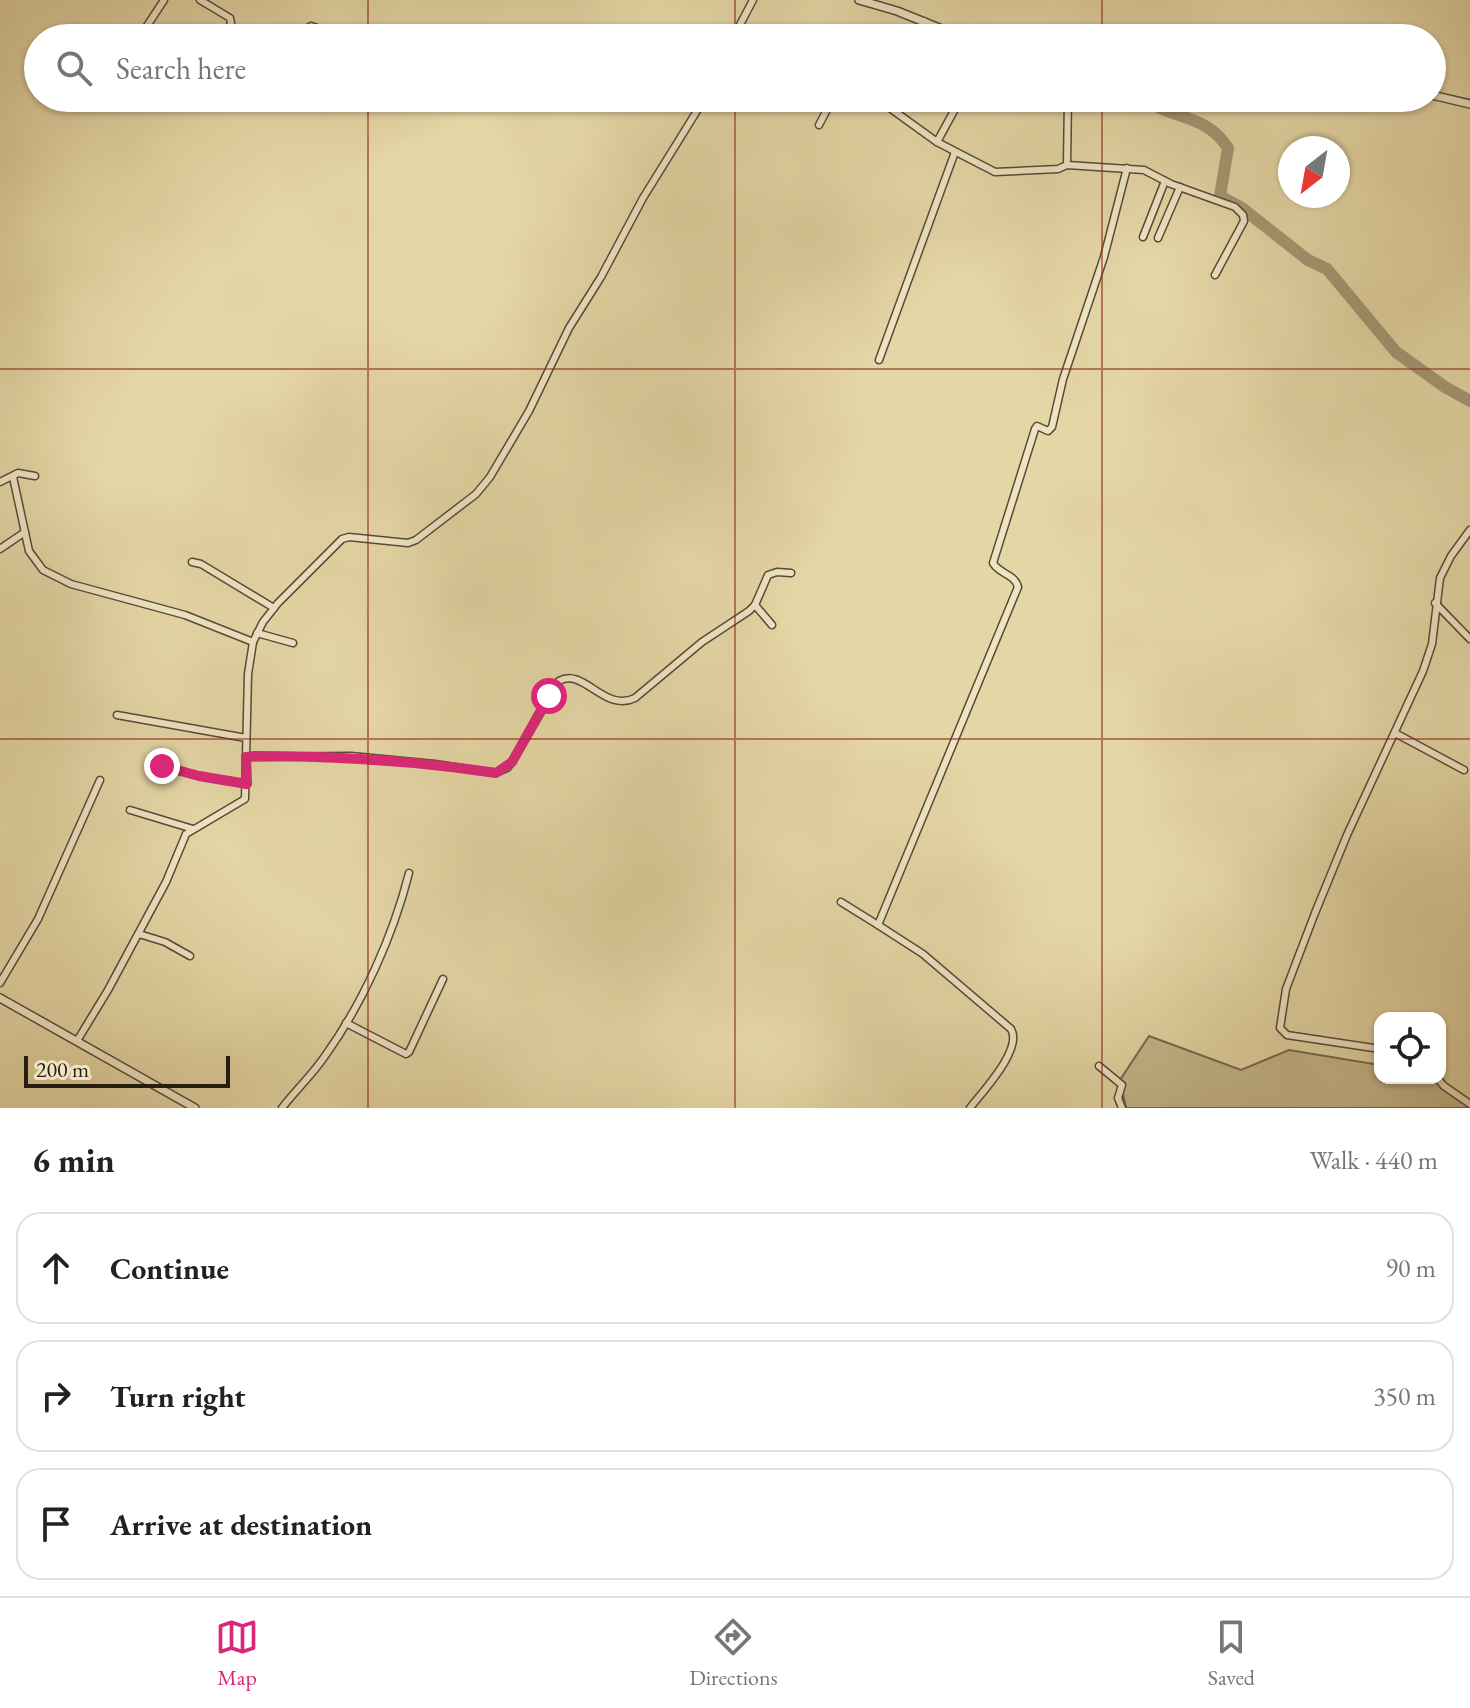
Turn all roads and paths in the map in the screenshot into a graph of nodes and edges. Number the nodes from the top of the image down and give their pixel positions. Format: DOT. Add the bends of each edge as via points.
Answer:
graph roads {
  1 [pos="164,0"];
  2 [pos="200,0"];
  3 [pos="753,0"];
  4 [pos="859,0"];
  5 [pos="924,21"];
  6 [pos="148,24"];
  7 [pos="231,24"];
  8 [pos="740,24"];
  9 [pos="922,24"];
  10 [pos="931,24"];
  11 [pos="1446,98"];
  12 [pos="1470,104"];
  13 [pos="696,112"];
  14 [pos="826,112"];
  15 [pos="898,112"];
  16 [pos="953,112"];
  17 [pos="1068,112"];
  18 [pos="819,125"];
  19 [pos="937,142"];
  20 [pos="955,152"];
  21 [pos="1067,165"];
  22 [pos="1127,168"];
  23 [pos="1165,181"];
  24 [pos="1180,187"];
  25 [pos="1143,237"];
  26 [pos="1158,238"];
  27 [pos="1215,275"];
  28 [pos="879,360"];
  29 [pos="35,476"];
  30 [pos="13,477"];
  31 [pos="0,482"];
  32 [pos="1470,530"];
  33 [pos="25,532"];
  34 [pos="0,549"];
  35 [pos="192,562"];
  36 [pos="791,573"];
  37 [pos="1435,603"];
  38 [pos="755,605"];
  39 [pos="274,608"];
  40 [pos="772,625"];
  41 [pos="257,633"];
  42 [pos="1470,639"];
  43 [pos="253,642"];
  44 [pos="293,643"];
  45 [pos="117,715"];
  46 [pos="1395,733"];
  47 [pos="246,738"];
  48 [pos="246,757"];
  49 [pos="162,766"];
  50 [pos="1464,770"];
  51 [pos="100,780"];
  52 [pos="247,784"];
  53 [pos="130,810"];
  54 [pos="193,829"];
  55 [pos="409,873"];
  56 [pos="841,902"];
  57 [pos="878,925"];
  58 [pos="139,934"];
  59 [pos="190,956"];
  60 [pos="443,979"];
  61 [pos="0,983"];
  62 [pos="0,998"];
  63 [pos="346,1023"];
  64 [pos="77,1041"];
  65 [pos="1374,1048"];
  66 [pos="1099,1066"];
  67 [pos="1443,1084"];
  68 [pos="1470,1104"];
  69 [pos="195,1108"];
  70 [pos="282,1108"];
  71 [pos="970,1108"];
  72 [pos="1122,1108"];
  1 -- 6 [label="street"];
  2 -- 7 [label="street" via="230,18"];
  3 -- 8 [label="street"];
  4 -- 5 [label="street"];
  5 -- 9 [label="street"];
  5 -- 10 [label="street"];
  11 -- 12 [label="street"];
  13 -- 39 [label="street" via="569,328 515,436 476,494 416,540 397,544 342,539"];
  14 -- 18 [label="street"];
  15 -- 19 [label="street"];
  16 -- 19 [label="street"];
  17 -- 21 [label="street"];
  19 -- 20 [label="street"];
  20 -- 21 [label="street" via="1002,173"];
  20 -- 28 [label="street"];
  21 -- 22 [label="street"];
  22 -- 23 [label="street"];
  22 -- 57 [label="street" via="1052,427 1035,427 993,563 1018,587"];
  23 -- 24 [label="street"];
  23 -- 25 [label="street"];
  24 -- 26 [label="street"];
  24 -- 27 [label="street" via="1243,215"];
  29 -- 30 [label="street"];
  30 -- 31 [label="street"];
  30 -- 33 [label="street"];
  32 -- 37 [label="street" via="1442,570"];
  33 -- 34 [label="street"];
  33 -- 43 [label="street" via="38,566 59,579 185,615"];
  35 -- 39 [label="street"];
  36 -- 38 [label="street" via="768,575"];
  37 -- 42 [label="street"];
  37 -- 46 [label="street" via="1430,653"];
  38 -- 40 [label="street"];
  38 -- 48 [label="street" via="625,702 574,678 559,681 512,762 496,773 351,756"];
  39 -- 41 [label="street"];
  41 -- 43 [label="street"];
  41 -- 44 [label="street"];
  43 -- 47 [label="street"];
  45 -- 47 [label="street"];
  46 -- 50 [label="street"];
  46 -- 65 [label="street" via="1299,953 1279,1023 1287,1035"];
  47 -- 48 [label="street"];
  48 -- 52 [label="street"];
  49 -- 52 [label="street"];
  51 -- 61 [label="street" via="38,919"];
  52 -- 54 [label="street" via="244,801"];
  53 -- 54 [label="street"];
  54 -- 58 [label="street"];
  55 -- 63 [label="street" via="389,941"];
  56 -- 57 [label="street"];
  57 -- 71 [label="street" via="923,954 1014,1035 1012,1048"];
  58 -- 59 [label="street"];
  58 -- 64 [label="street"];
  60 -- 63 [label="street" via="406,1054"];
  62 -- 64 [label="street"];
  63 -- 70 [label="street"];
  64 -- 69 [label="street"];
  66 -- 72 [label="street" via="1122,1085"];
  67 -- 68 [label="street"];
}
